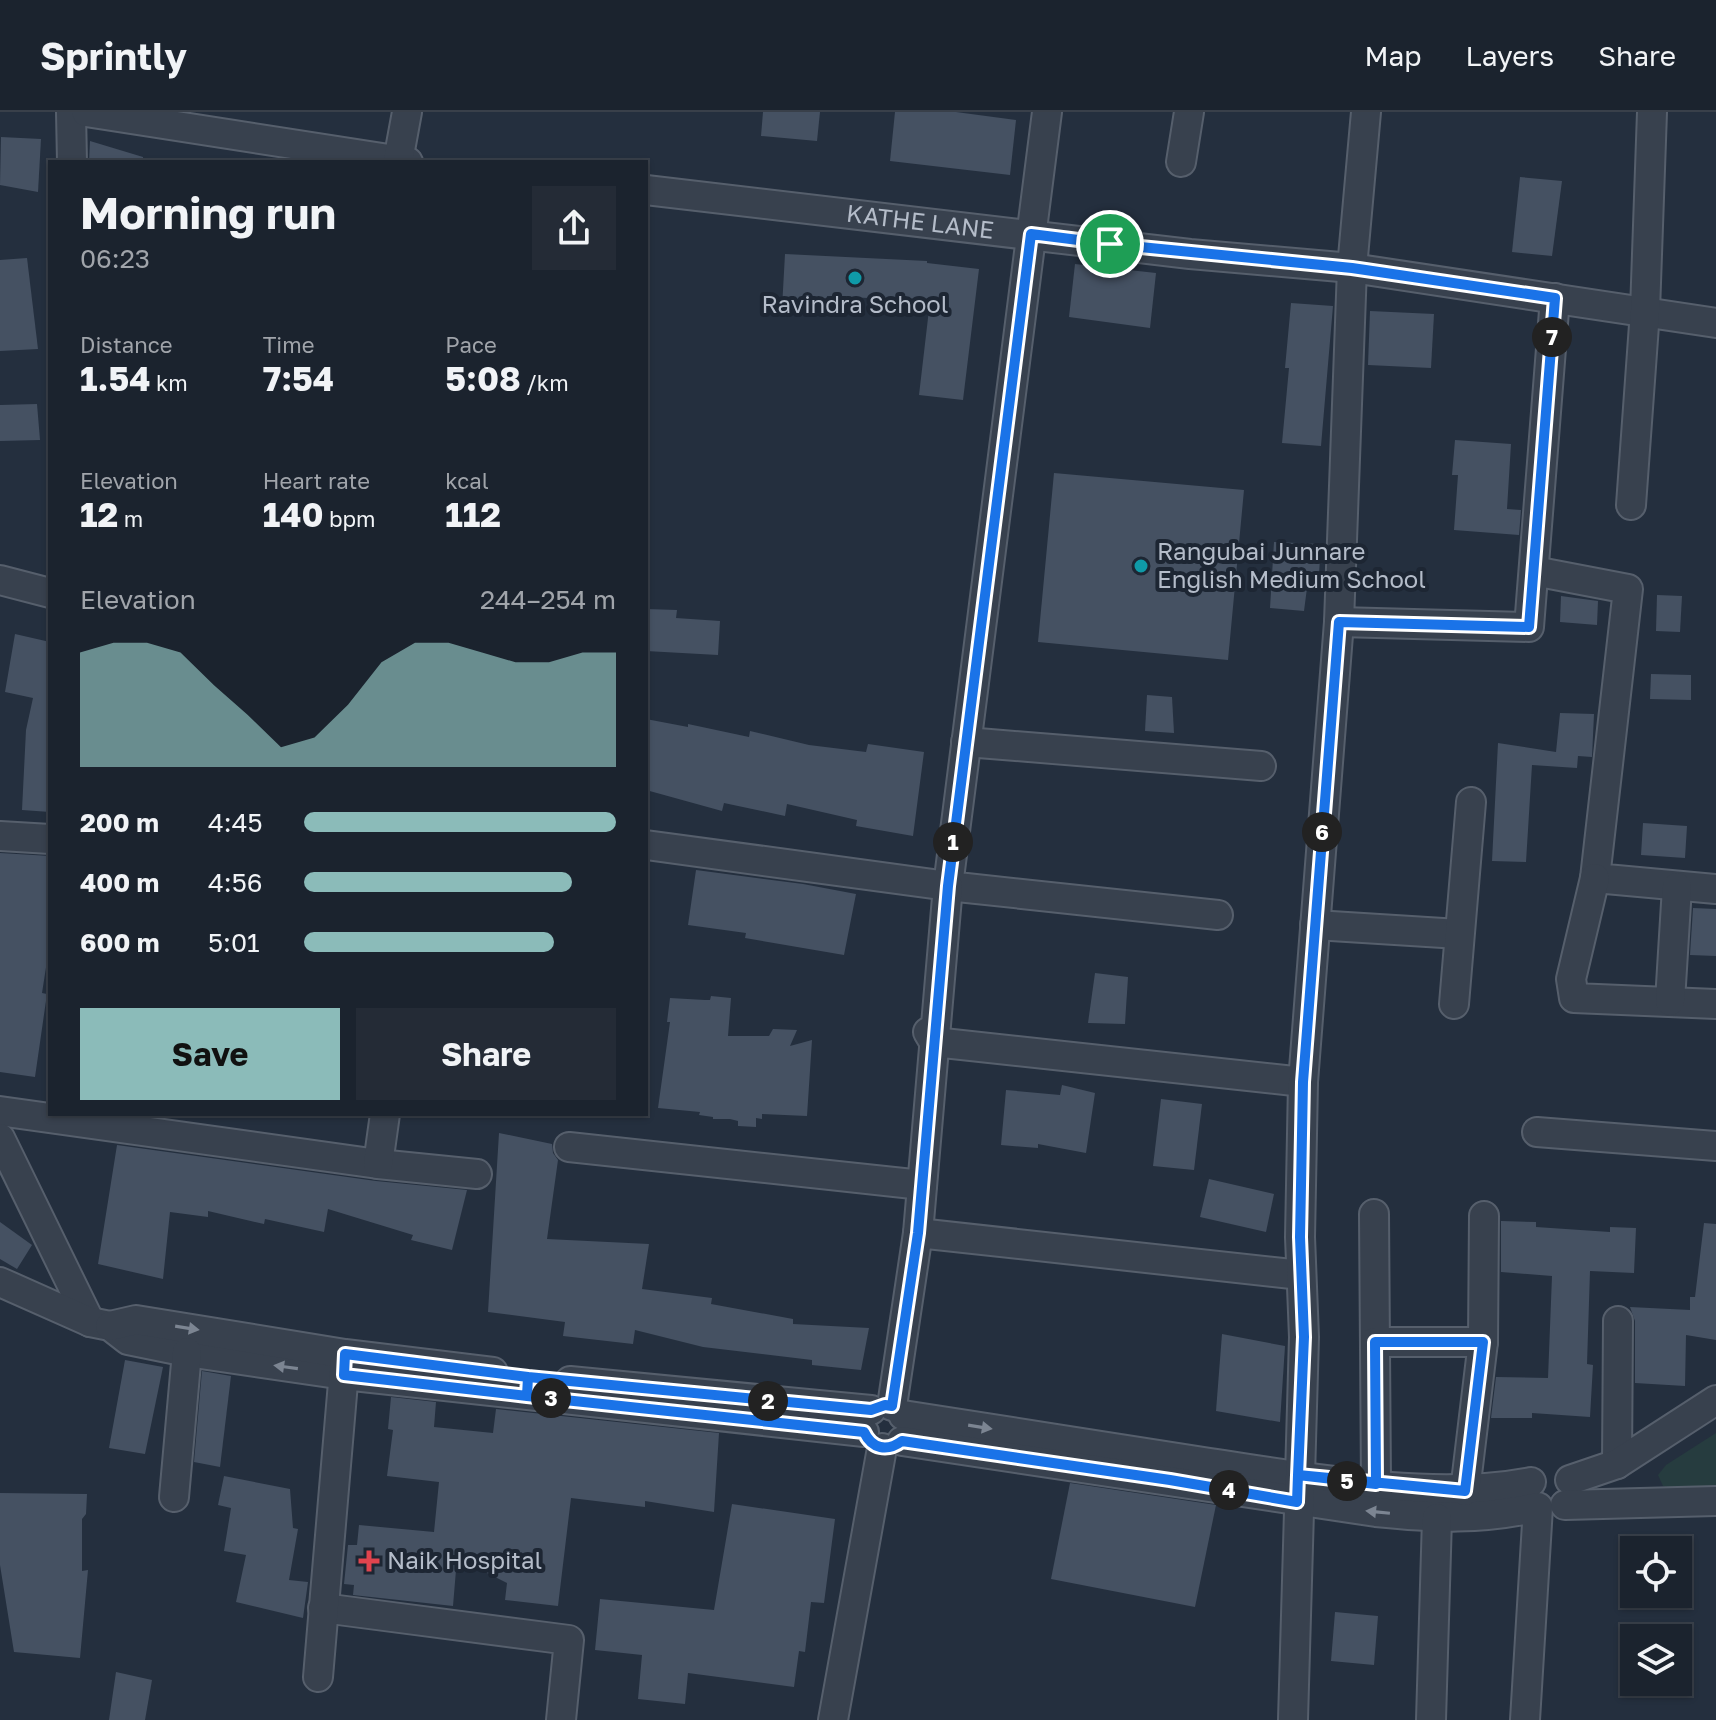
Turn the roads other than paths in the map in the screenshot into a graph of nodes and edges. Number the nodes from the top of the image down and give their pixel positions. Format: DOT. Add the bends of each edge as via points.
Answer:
graph roads {
  1 [pos="71,112"];
  2 [pos="86,112"];
  3 [pos="407,112"];
  4 [pos="1047,112"];
  5 [pos="1189,112"];
  6 [pos="1366,112"];
  7 [pos="1652,112"];
  8 [pos="163,118"];
  9 [pos="72,160"];
  10 [pos="393,160"];
  11 [pos="398,160"];
  12 [pos="1181,162"];
  13 [pos="648,190"];
  14 [pos="1031,234"];
  15 [pos="1352,268"];
  16 [pos="1555,298"];
  17 [pos="1645,311"];
  18 [pos="1716,323"];
  19 [pos="1631,505"];
  20 [pos="1534,571"];
  21 [pos="0,580"];
  22 [pos="48,592"];
  23 [pos="1339,622"];
  24 [pos="966,742"];
  25 [pos="1261,766"];
  26 [pos="1471,802"];
  27 [pos="0,836"];
  28 [pos="48,839"];
  29 [pos="648,845"];
  30 [pos="1595,878"];
  31 [pos="948,886"];
  32 [pos="1677,887"];
  33 [pos="1716,889"];
  34 [pos="1218,915"];
  35 [pos="1315,925"];
  36 [pos="1459,934"];
  37 [pos="1670,1001"];
  38 [pos="1454,1004"];
  39 [pos="1716,1004"];
  40 [pos="931,1037"];
  41 [pos="1303,1082"];
  42 [pos="0,1111"];
  43 [pos="385,1116"];
  44 [pos="57,1117"];
  45 [pos="171,1124"];
  46 [pos="1537,1132"];
  47 [pos="0,1138"];
  48 [pos="1716,1146"];
  49 [pos="569,1147"];
  50 [pos="378,1164"];
  51 [pos="477,1174"];
  52 [pos="922,1185"];
  53 [pos="1374,1214"];
  54 [pos="1484,1216"];
  55 [pos="918,1233"];
  56 [pos="1301,1275"];
  57 [pos="0,1282"];
  58 [pos="1618,1321"];
  59 [pos="100,1324"];
  60 [pos="1375,1342"];
  61 [pos="1483,1342"];
  62 [pos="187,1352"];
  63 [pos="345,1364"];
  64 [pos="1716,1400"];
  65 [pos="886,1425"];
  66 [pos="1617,1464"];
  67 [pos="1376,1484"];
  68 [pos="1298,1489"];
  69 [pos="1465,1491"];
  70 [pos="1551,1494"];
  71 [pos="174,1497"];
  72 [pos="1716,1501"];
  73 [pos="1437,1518"];
  74 [pos="323,1608"];
  75 [pos="318,1677"];
  76 [pos="561,1720"];
  77 [pos="833,1720"];
  78 [pos="1293,1720"];
  79 [pos="1431,1720"];
  80 [pos="1525,1720"];
  1 -- 9 [label="street"];
  2 -- 8 [label="street"];
  3 -- 11 [label="street"];
  4 -- 14 [label="street"];
  5 -- 12 [label="street"];
  6 -- 15 [label="street"];
  7 -- 17 [label="street"];
  8 -- 10 [label="street"];
  13 -- 14 [label="street, KATHE LANE"];
  14 -- 15 [label="street, KATHE LANE"];
  14 -- 24 [label="street"];
  15 -- 16 [label="street, KATHE LANE"];
  15 -- 23 [label="street"];
  16 -- 17 [label="street, KATHE LANE"];
  16 -- 20 [label="street"];
  17 -- 18 [label="street, KATHE LANE"];
  17 -- 19 [label="street"];
  20 -- 23 [label="street" via="1529,627"];
  20 -- 30 [label="street" via="1628,589"];
  21 -- 22 [label="street"];
  23 -- 35 [label="street"];
  24 -- 25 [label="street"];
  24 -- 31 [label="street"];
  26 -- 36 [label="street"];
  27 -- 28 [label="street"];
  29 -- 31 [label="street"];
  30 -- 32 [label="street"];
  30 -- 37 [label="street" via="1571,979 1574,998"];
  31 -- 34 [label="street"];
  31 -- 40 [label="street"];
  32 -- 33 [label="street"];
  32 -- 37 [label="street"];
  35 -- 36 [label="street"];
  35 -- 41 [label="street"];
  36 -- 38 [label="street"];
  37 -- 39 [label="street"];
  40 -- 41 [label="street"];
  40 -- 52 [label="street"];
  41 -- 56 [label="street"];
  42 -- 44 [label="street"];
  43 -- 50 [label="street"];
  44 -- 45 [label="street"];
  45 -- 50 [label="street"];
  46 -- 48 [label="street"];
  47 -- 59 [label="street"];
  49 -- 52 [label="street"];
  50 -- 51 [label="street"];
  52 -- 55 [label="street"];
  53 -- 60 [label="street"];
  54 -- 61 [label="street"];
  55 -- 56 [label="street"];
  55 -- 65 [label="street"];
  56 -- 68 [label="street"];
  57 -- 59 [label="street"];
  58 -- 66 [label="street"];
  59 -- 62 [label="street" via="128,1340"];
  59 -- 63 [label="street, one-way" via="136,1320"];
  60 -- 61 [label="street"];
  60 -- 67 [label="street"];
  61 -- 69 [label="street"];
  63 -- 62 [label="street, one-way"];
  62 -- 71 [label="street"];
  63 -- 65 [label="street"];
  63 -- 74 [label="street"];
  64 -- 66 [label="street"];
  65 -- 68 [label="street"];
  65 -- 77 [label="street"];
  66 -- 70 [label="street"];
  67 -- 68 [label="street"];
  67 -- 69 [label="street"];
  73 -- 68 [label="street, one-way"];
  68 -- 78 [label="street"];
  69 -- 70 [label="street"];
  70 -- 72 [label="street"];
  70 -- 73 [label="street" via="1481,1518"];
  70 -- 80 [label="street"];
  73 -- 79 [label="street"];
  74 -- 75 [label="street"];
  74 -- 76 [label="street" via="569,1640"];
}
